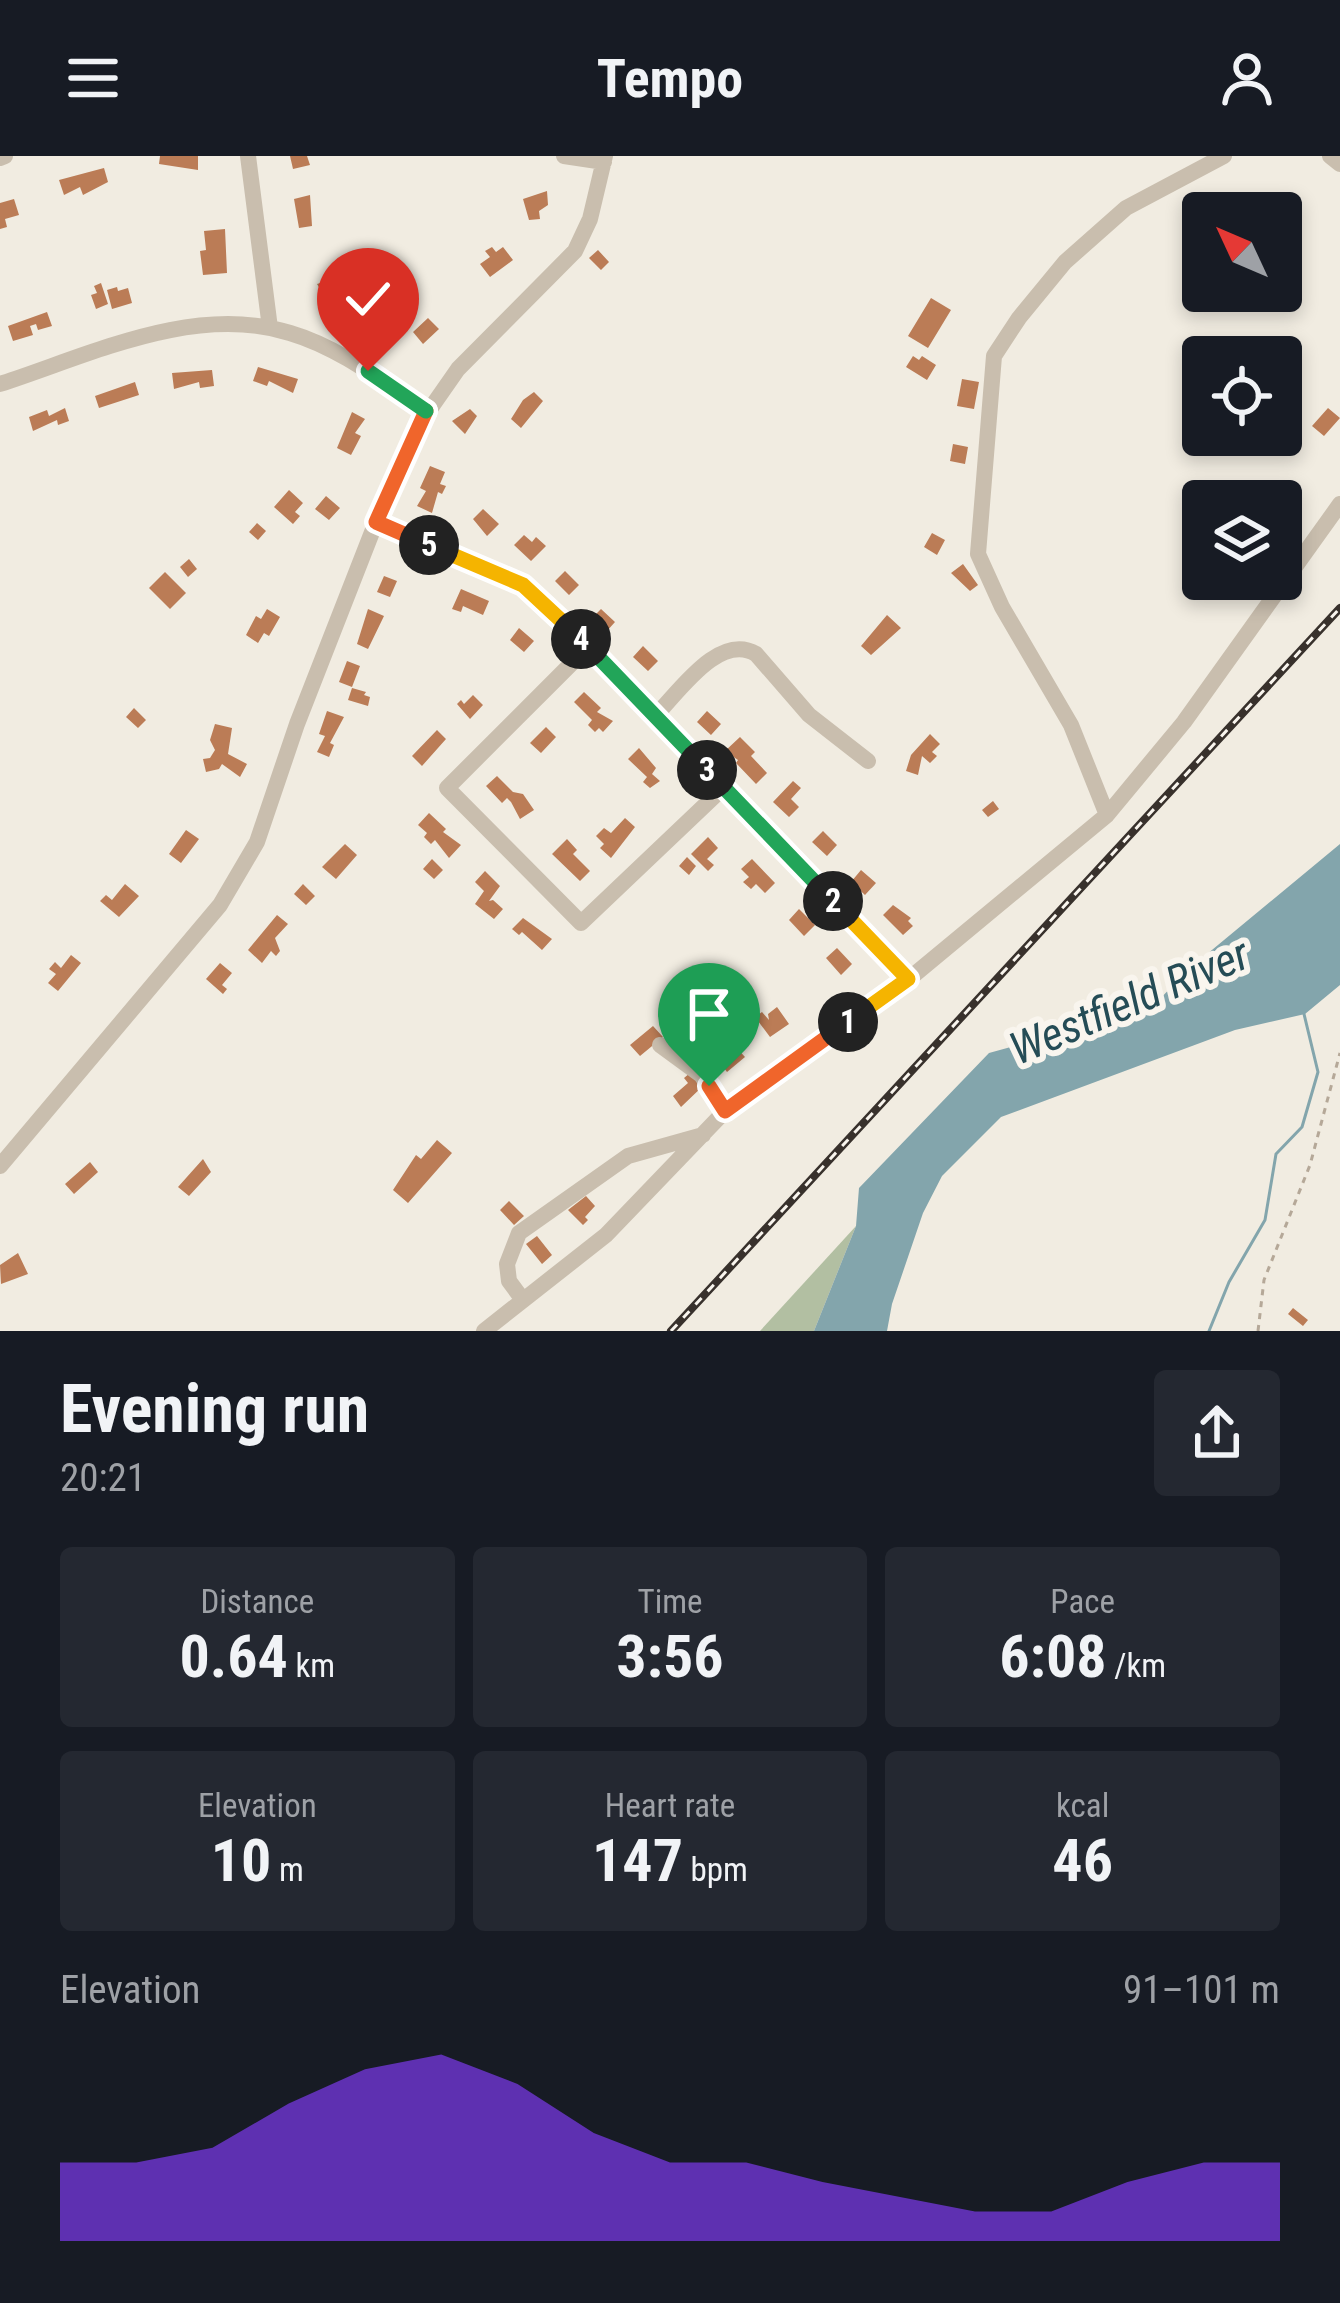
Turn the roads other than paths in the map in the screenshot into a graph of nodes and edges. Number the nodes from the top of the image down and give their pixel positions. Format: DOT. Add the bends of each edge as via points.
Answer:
graph roads {
  1 [pos="248,156"];
  2 [pos="564,156"];
  3 [pos="1224,156"];
  4 [pos="1330,156"];
  5 [pos="604,159"];
  6 [pos="1340,164"];
  7 [pos="271,328"];
  8 [pos="0,384"];
  9 [pos="428,412"];
  10 [pos="1340,504"];
  11 [pos="376,522"];
  12 [pos="589,646"];
  13 [pos="655,716"];
  14 [pos="868,761"];
  15 [pos="723,788"];
  16 [pos="1107,815"];
  17 [pos="908,979"];
  18 [pos="660,1045"];
  19 [pos="725,1111"];
  20 [pos="703,1135"];
  21 [pos="0,1166"];
  22 [pos="524,1300"];
  23 [pos="484,1331"];
  1 -- 7 [label="street"];
  2 -- 5 [label="street"];
  3 -- 16 [label="street" via="1126,208 1065,262 994,356 978,554 1071,725"];
  4 -- 6 [label="street"];
  5 -- 9 [label="street" via="575,251 458,369"];
  7 -- 8 [label="street" via="190,326"];
  7 -- 9 [label="street" via="330,350"];
  9 -- 11 [label="street"];
  10 -- 16 [label="street"];
  11 -- 12 [label="street" via="523,585"];
  11 -- 21 [label="street" via="257,842 220,905"];
  12 -- 13 [label="street"];
  12 -- 15 [label="street" via="447,788 581,922"];
  13 -- 14 [label="street" via="715,657 744,647"];
  13 -- 15 [label="street"];
  15 -- 17 [label="street"];
  16 -- 17 [label="street"];
  17 -- 19 [label="street"];
  18 -- 19 [label="street" via="701,1075"];
  19 -- 20 [label="street"];
  20 -- 22 [label="street" via="606,1235"];
  20 -- 22 [label="street" via="628,1156 519,1233 507,1264"];
  22 -- 23 [label="street"];
}
